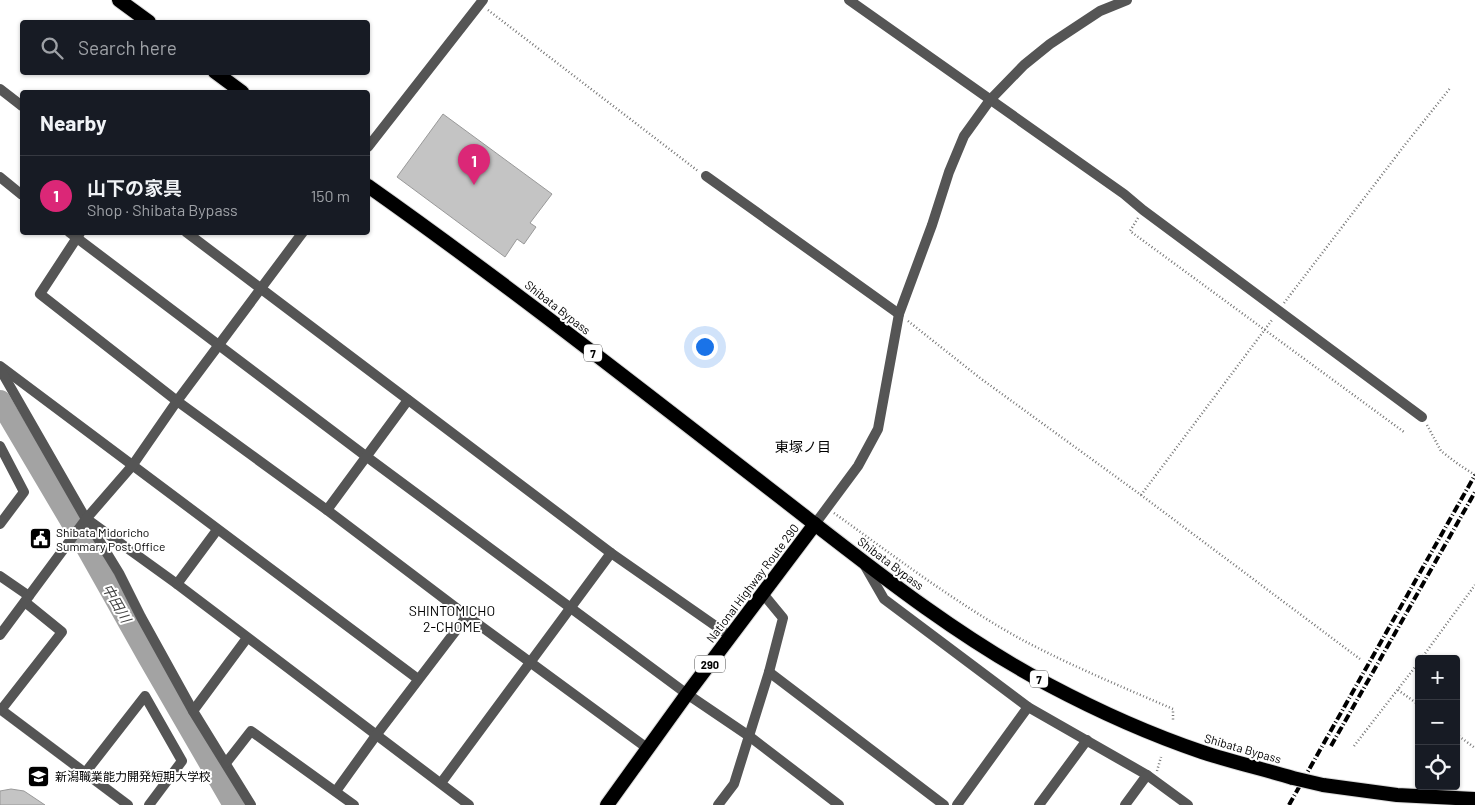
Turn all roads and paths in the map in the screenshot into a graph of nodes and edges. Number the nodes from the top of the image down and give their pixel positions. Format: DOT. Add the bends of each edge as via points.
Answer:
graph roads {
  1 [pos="119,0"];
  2 [pos="849,0"];
  3 [pos="1127,0"];
  4 [pos="482,2"];
  5 [pos="146,20"];
  6 [pos="219,75"];
  7 [pos="1451,87"];
  8 [pos="0,89"];
  9 [pos="239,90"];
  10 [pos="990,100"];
  11 [pos="20,104"];
  12 [pos="370,144"];
  13 [pos="0,176"];
  14 [pos="706,176"];
  15 [pos="370,187"];
  16 [pos="20,193"];
  17 [pos="1143,210"];
  18 [pos="74,235"];
  19 [pos="76,235"];
  20 [pos="190,235"];
  21 [pos="301,235"];
  22 [pos="261,290"];
  23 [pos="1278,311"];
  24 [pos="899,314"];
  25 [pos="1264,330"];
  26 [pos="219,346"];
  27 [pos="0,368"];
  28 [pos="408,400"];
  29 [pos="177,401"];
  30 [pos="1422,417"];
  31 [pos="1404,432"];
  32 [pos="0,446"];
  33 [pos="367,457"];
  34 [pos="132,466"];
  35 [pos="1475,475"];
  36 [pos="1141,495"];
  37 [pos="828,508"];
  38 [pos="327,510"];
  39 [pos="84,522"];
  40 [pos="0,524"];
  41 [pos="815,524"];
  42 [pos="217,530"];
  43 [pos="610,552"];
  44 [pos="864,563"];
  45 [pos="0,576"];
  46 [pos="177,584"];
  47 [pos="1475,585"];
  48 [pos="764,595"];
  49 [pos="27,599"];
  50 [pos="571,608"];
  51 [pos="466,616"];
  52 [pos="0,635"];
  53 [pos="730,636"];
  54 [pos="247,638"];
  55 [pos="1424,655"];
  56 [pos="1360,659"];
  57 [pos="530,663"];
  58 [pos="1415,667"];
  59 [pos="769,672"];
  60 [pos="418,679"];
  61 [pos="1398,690"];
  62 [pos="687,694"];
  63 [pos="1415,703"];
  64 [pos="1028,707"];
  65 [pos="0,710"];
  66 [pos="193,711"];
  67 [pos="1173,720"];
  68 [pos="377,734"];
  69 [pos="749,736"];
  70 [pos="1460,737"];
  71 [pos="1087,740"];
  72 [pos="1354,746"];
  73 [pos="647,748"];
  74 [pos="1475,748"];
  75 [pos="226,763"];
  76 [pos="85,773"];
  77 [pos="1148,774"];
  78 [pos="440,783"];
  79 [pos="336,792"];
  80 [pos="1475,799"];
  81 [pos="128,805"];
  82 [pos="149,805"];
  83 [pos="251,805"];
  84 [pos="354,805"];
  85 [pos="469,805"];
  86 [pos="607,805"];
  87 [pos="718,805"];
  88 [pos="839,805"];
  89 [pos="944,805"];
  90 [pos="957,805"];
  91 [pos="1039,805"];
  92 [pos="1125,805"];
  93 [pos="1188,805"];
  1 -- 5 [label="highway"];
  2 -- 10 [label="street"];
  3 -- 10 [label="street" via="1100,12 1050,44"];
  4 -- 12 [label="street"];
  4 -- 14 [label="path"];
  6 -- 9 [label="highway"];
  7 -- 23 [label="path"];
  8 -- 11 [label="street"];
  10 -- 17 [label="street"];
  10 -- 24 [label="street" via="964,136"];
  13 -- 16 [label="street"];
  14 -- 24 [label="street"];
  15 -- 41 [label="highway, Shibata Bypass / 7" via="504,284"];
  17 -- 23 [label="street"];
  17 -- 25 [label="path" via="1130,230"];
  18 -- 29 [label="street" via="40,294"];
  19 -- 26 [label="street"];
  20 -- 22 [label="street"];
  21 -- 22 [label="street"];
  22 -- 26 [label="street"];
  22 -- 28 [label="street"];
  23 -- 25 [label="path"];
  23 -- 30 [label="street"];
  24 -- 36 [label="path" via="980,378"];
  24 -- 37 [label="street" via="878,428 858,466"];
  25 -- 31 [label="path"];
  25 -- 36 [label="path"];
  26 -- 29 [label="street"];
  26 -- 33 [label="street"];
  27 -- 34 [label="street"];
  27 -- 39 [label="street"];
  28 -- 33 [label="street"];
  28 -- 43 [label="street"];
  29 -- 34 [label="street"];
  29 -- 38 [label="street"];
  30 -- 35 [label="path" via="1441,451"];
  32 -- 40 [label="street" via="24,492"];
  33 -- 38 [label="street"];
  33 -- 50 [label="street"];
  34 -- 39 [label="street"];
  34 -- 42 [label="street"];
  36 -- 56 [label="path"];
  37 -- 41 [label="street"];
  37 -- 67 [label="path" via="945,593 1017,637 1173,709"];
  38 -- 51 [label="street"];
  39 -- 46 [label="street"];
  39 -- 49 [label="street"];
  39 -- 66 [label="street" via="119,573"];
  41 -- 44 [label="highway, Shibata Bypass / 7"];
  41 -- 48 [label="highway, National Highway Route 290 / 290"];
  42 -- 46 [label="street"];
  42 -- 60 [label="street"];
  43 -- 50 [label="street"];
  43 -- 53 [label="street"];
  44 -- 64 [label="street" via="884,599"];
  44 -- 80 [label="highway, Shibata Bypass / 7, bridge" via="950,624 1048,684 1162,737 1204,753 1323,785"];
  45 -- 49 [label="street"];
  46 -- 54 [label="street"];
  47 -- 55 [label="path"];
  48 -- 53 [label="highway, National Highway Route 290 / 290"];
  48 -- 59 [label="street" via="782,618"];
  49 -- 52 [label="street"];
  49 -- 65 [label="street" via="62,632"];
  50 -- 57 [label="street"];
  50 -- 62 [label="street"];
  51 -- 57 [label="street"];
  51 -- 60 [label="street"];
  53 -- 62 [label="highway, National Highway Route 290 / 290"];
  54 -- 66 [label="street"];
  54 -- 68 [label="street"];
  57 -- 73 [label="street"];
  57 -- 78 [label="street"];
  58 -- 61 [label="path"];
  59 -- 69 [label="street"];
  59 -- 89 [label="street"];
  60 -- 68 [label="street"];
  61 -- 63 [label="path"];
  61 -- 72 [label="path"];
  62 -- 69 [label="street"];
  62 -- 73 [label="highway, National Highway Route 290 / 290"];
  64 -- 71 [label="street"];
  64 -- 90 [label="street"];
  65 -- 76 [label="street"];
  66 -- 75 [label="street"];
  68 -- 78 [label="street"];
  68 -- 79 [label="street"];
  69 -- 87 [label="street" via="734,784"];
  69 -- 88 [label="street"];
  70 -- 74 [label="path"];
  71 -- 77 [label="street"];
  71 -- 91 [label="street"];
  73 -- 86 [label="highway, National Highway Route 290 / 290"];
  75 -- 79 [label="street" via="251,731"];
  75 -- 83 [label="street"];
  76 -- 81 [label="street"];
  76 -- 82 [label="street" via="145,696 182,762"];
  77 -- 92 [label="street"];
  77 -- 93 [label="street"];
  78 -- 85 [label="street"];
  79 -- 84 [label="street"];
}
